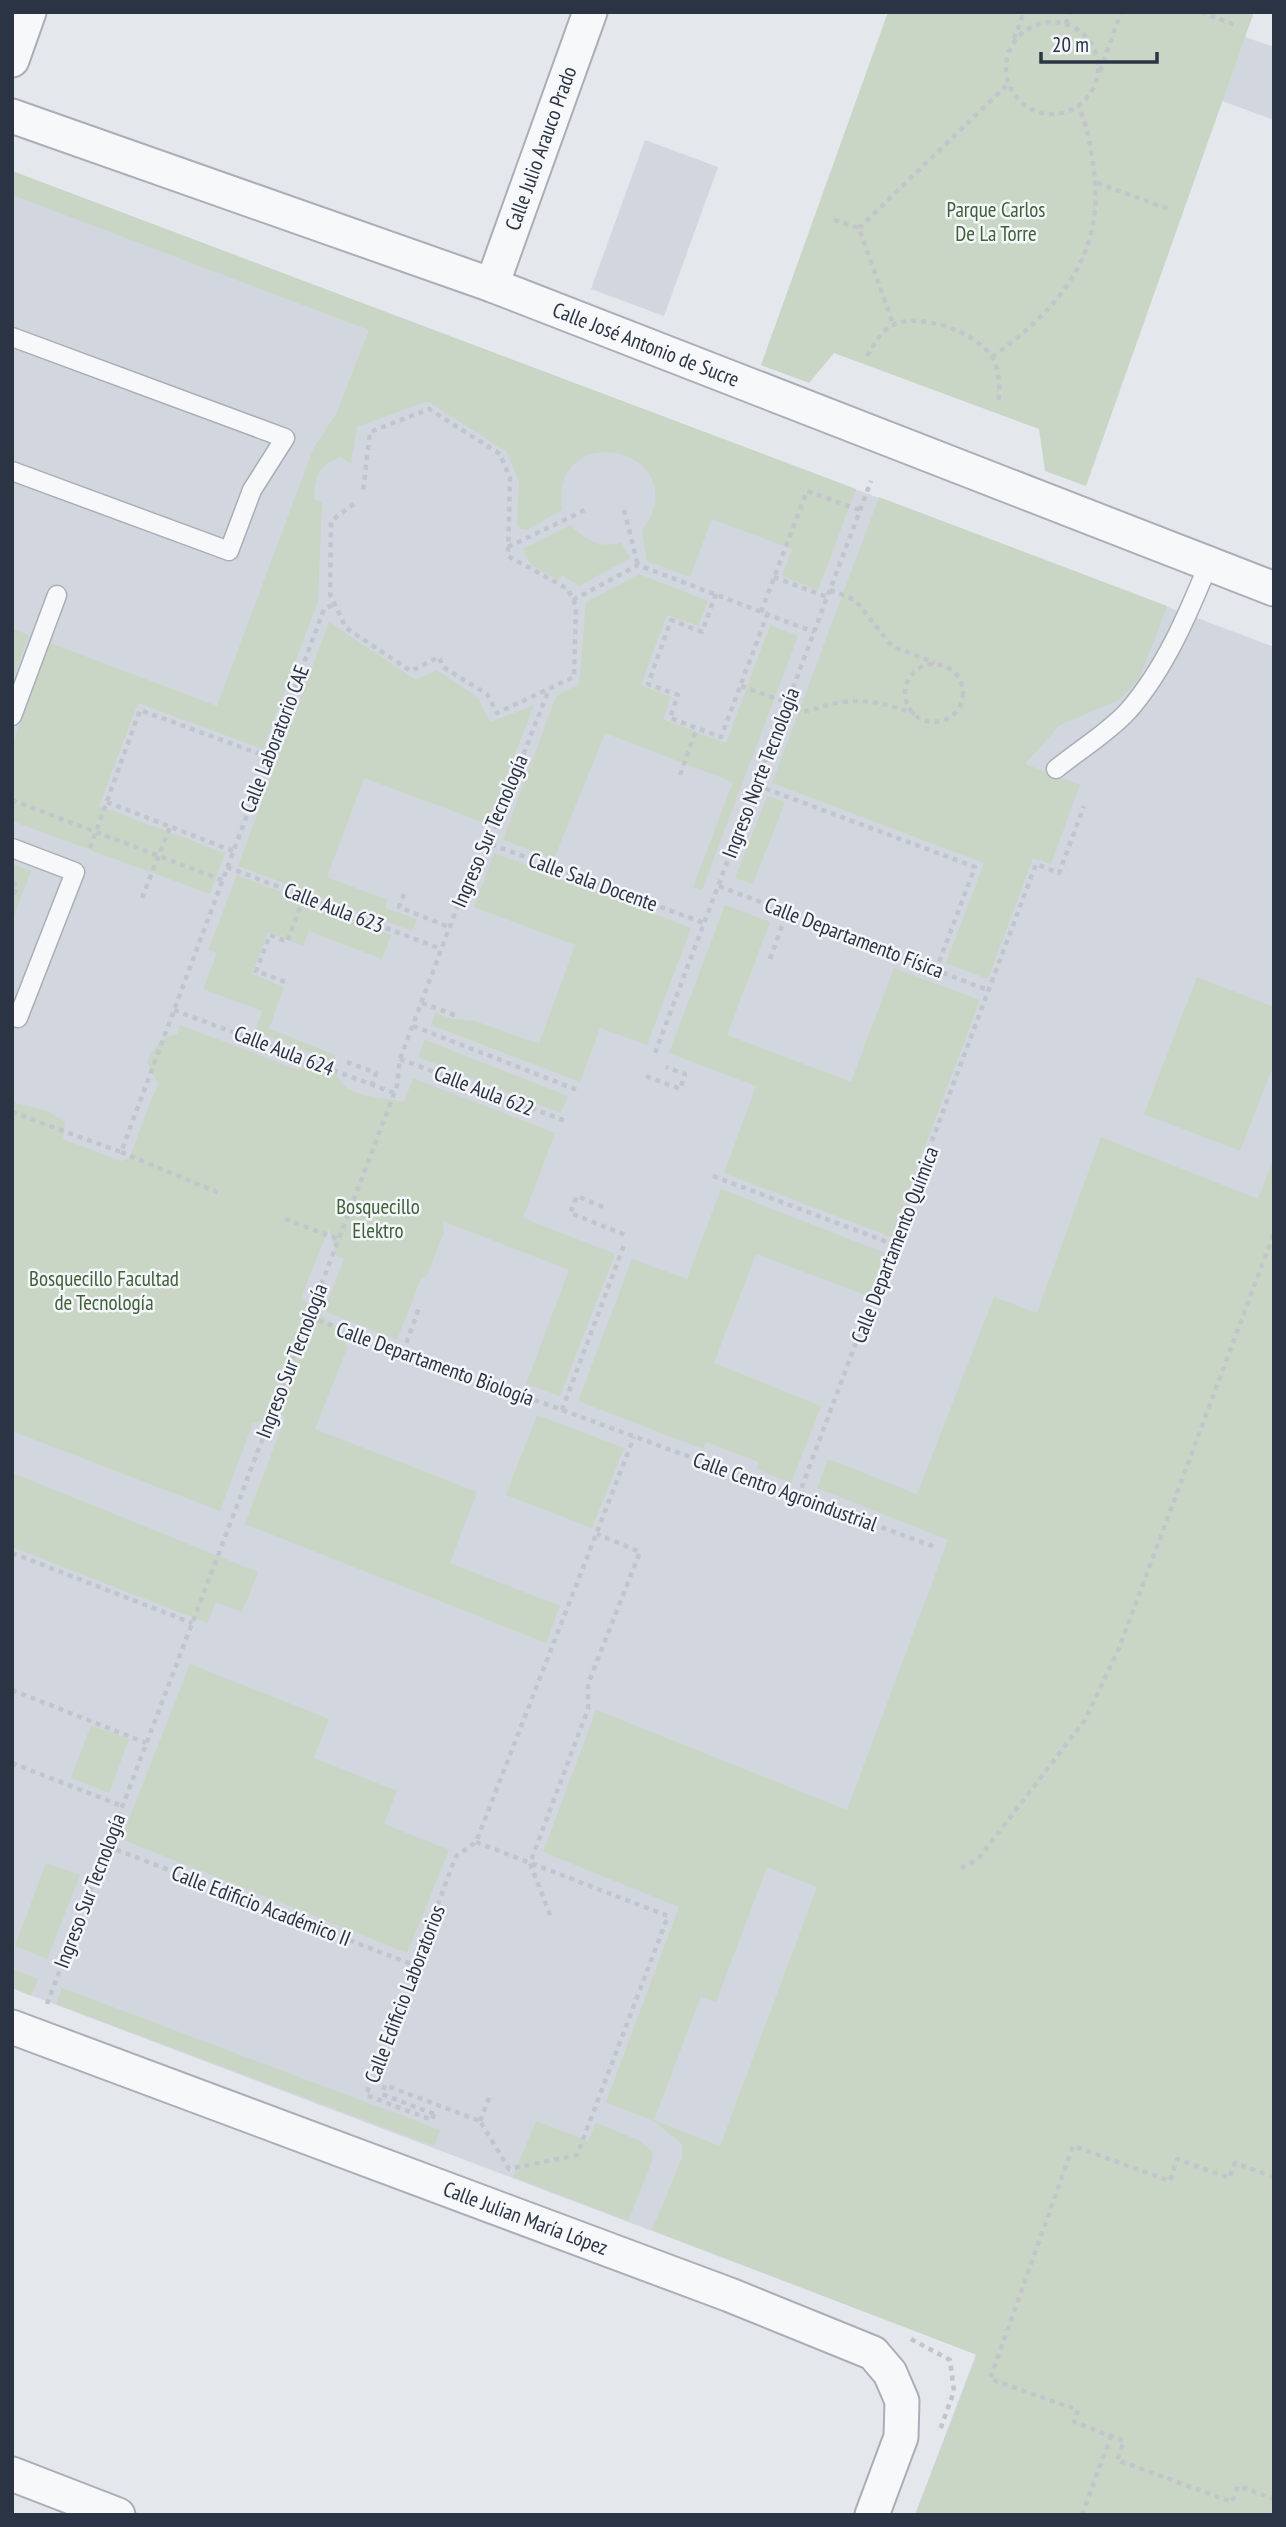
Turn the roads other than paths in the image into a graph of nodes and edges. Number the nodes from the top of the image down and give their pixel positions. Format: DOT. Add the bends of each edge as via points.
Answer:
graph roads {
  1 [pos="29,12"];
  2 [pos="590,12"];
  3 [pos="12,60"];
  4 [pos="12,116"];
  5 [pos="492,285"];
  6 [pos="12,337"];
  7 [pos="12,471"];
  8 [pos="1209,563"];
  9 [pos="1274,589"];
  10 [pos="57,595"];
  11 [pos="12,716"];
  12 [pos="1056,769"];
  13 [pos="12,848"];
  14 [pos="12,1016"];
  15 [pos="23,2031"];
  16 [pos="12,2474"];
  17 [pos="118,2515"];
  18 [pos="872,2515"];
  1 -- 3 [label="street"];
  2 -- 5 [label="street, Calle Julio Arauco Prado"];
  4 -- 5 [label="street, Calle José Antonio de Sucre"];
  5 -- 8 [label="street, Calle José Antonio de Sucre"];
  6 -- 7 [label="lane" via="285,438 252,490 229,551"];
  8 -- 9 [label="street, Calle José Antonio de Sucre"];
  8 -- 12 [label="lane" via="1152,680 1126,712"];
  10 -- 11 [label="lane"];
  13 -- 14 [label="lane" via="75,872 18,1018"];
  15 -- 18 [label="street, Calle Julian María López" via="730,2295 873,2353 890,2373 902,2402 901,2437"];
  16 -- 17 [label="street"];
}
